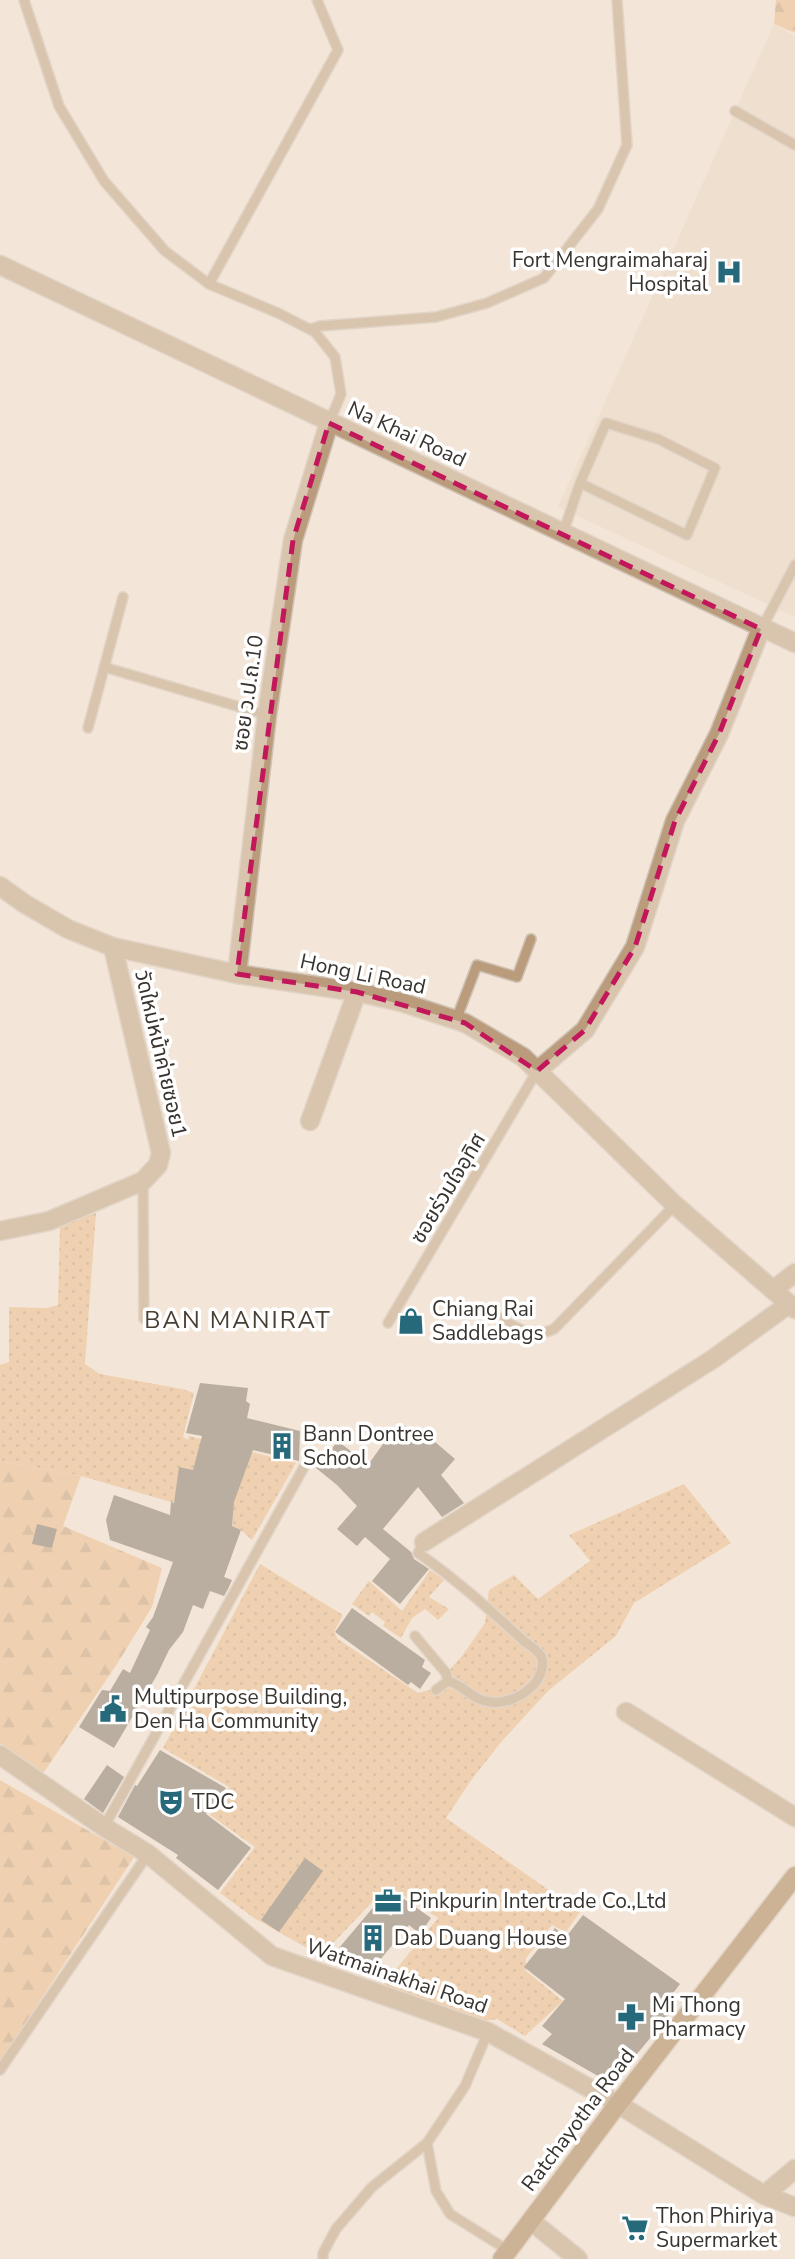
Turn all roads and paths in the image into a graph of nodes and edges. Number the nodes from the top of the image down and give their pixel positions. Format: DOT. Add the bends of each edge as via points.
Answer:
graph roads {
  1 [pos="24,0"];
  2 [pos="317,0"];
  3 [pos="617,0"];
  4 [pos="735,111"];
  5 [pos="795,145"];
  6 [pos="0,265"];
  7 [pos="209,284"];
  8 [pos="310,329"];
  9 [pos="330,423"];
  10 [pos="580,483"];
  11 [pos="563,533"];
  12 [pos="795,565"];
  13 [pos="123,597"];
  14 [pos="761,629"];
  15 [pos="795,643"];
  16 [pos="104,667"];
  17 [pos="267,715"];
  18 [pos="88,728"];
  19 [pos="0,886"];
  20 [pos="531,939"];
  21 [pos="113,947"];
  22 [pos="237,974"];
  23 [pos="357,992"];
  24 [pos="456,1020"];
  25 [pos="537,1071"];
  26 [pos="310,1121"];
  27 [pos="143,1181"];
  28 [pos="676,1205"];
  29 [pos="0,1231"];
  30 [pos="795,1273"];
  31 [pos="773,1290"];
  32 [pos="792,1306"];
  33 [pos="494,1315"];
  34 [pos="144,1319"];
  35 [pos="388,1323"];
  36 [pos="304,1467"];
  37 [pos="424,1542"];
  38 [pos="415,1636"];
  39 [pos="448,1681"];
  40 [pos="436,1690"];
  41 [pos="626,1712"];
  42 [pos="0,1755"];
  43 [pos="795,1817"];
  44 [pos="104,1827"];
  45 [pos="148,1854"];
  46 [pos="795,1876"];
  47 [pos="488,2032"];
  48 [pos="0,2070"];
  49 [pos="618,2104"];
  50 [pos="427,2143"];
  51 [pos="795,2169"];
  52 [pos="764,2195"];
  53 [pos="795,2207"];
  54 [pos="531,2221"];
  55 [pos="506,2255"];
  56 [pos="323,2259"];
  57 [pos="578,2259"];
  1 -- 7 [label="lane" via="59,106 104,181 165,251"];
  2 -- 7 [label="lane" via="338,50"];
  3 -- 8 [label="lane" via="627,145 598,209 544,278 487,303 436,317"];
  4 -- 5 [label="lane"];
  6 -- 9 [label="street, Na Khai Road"];
  7 -- 8 [label="lane"];
  8 -- 9 [label="lane" via="335,357 341,394"];
  9 -- 11 [label="street, Na Khai Road"];
  9 -- 17 [label="street, ซอย ว.ป.ถ.10" via="293,540"];
  10 -- 10 [label="lane" via="687,535 715,468 658,439 606,423"];
  10 -- 11 [label="lane"];
  11 -- 14 [label="street, Na Khai Road"];
  12 -- 14 [label="lane"];
  13 -- 16 [label="lane"];
  14 -- 15 [label="street, Na Khai Road"];
  14 -- 25 [label="street" via="719,734 675,821 635,947 585,1030"];
  16 -- 17 [label="lane"];
  16 -- 18 [label="lane"];
  17 -- 22 [label="street, ซอย ว.ป.ถ.10"];
  19 -- 21 [label="street, Hong Li Road" via="68,929"];
  20 -- 24 [label="lane" via="517,977 477,965"];
  21 -- 22 [label="street, Hong Li Road"];
  21 -- 27 [label="street, วัดใหม่หน้าค่ายซอย1" via="161,1153 158,1165"];
  22 -- 23 [label="street, Hong Li Road"];
  23 -- 24 [label="street, Hong Li Road"];
  23 -- 26 [label="street"];
  24 -- 25 [label="street, Hong Li Road" via="523,1057"];
  25 -- 28 [label="street, Hong Li Road"];
  25 -- 35 [label="lane, ซอยร่วมใจอุทิศ"];
  27 -- 29 [label="street" via="49,1221"];
  27 -- 34 [label="lane"];
  28 -- 31 [label="street, Hong Li Road"];
  28 -- 33 [label="lane" via="554,1329 541,1335 529,1333"];
  30 -- 31 [label="street"];
  31 -- 32 [label="street, Hong Li Road"];
  32 -- 37 [label="street"];
  36 -- 44 [label="lane"];
  37 -- 39 [label="lane" via="418,1553 501,1619 540,1654 543,1665 530,1689 502,1702 487,1702"];
  38 -- 39 [label="lane"];
  39 -- 40 [label="lane"];
  41 -- 43 [label="street"];
  42 -- 44 [label="street, Watmainakhai Road"];
  44 -- 45 [label="street, Watmainakhai Road"];
  45 -- 47 [label="street, Watmainakhai Road" via="272,1956"];
  45 -- 48 [label="lane"];
  46 -- 49 [label="main road, Ratchayotha Road"];
  47 -- 49 [label="street, Watmainakhai Road"];
  47 -- 50 [label="lane" via="465,2086"];
  49 -- 52 [label="street, Watmainakhai Road"];
  49 -- 54 [label="main road, Ratchayotha Road"];
  50 -- 55 [label="lane" via="436,2191 450,2214"];
  50 -- 56 [label="lane" via="372,2187 336,2230"];
  51 -- 52 [label="street"];
  52 -- 53 [label="street, Watmainakhai Road"];
  54 -- 55 [label="main road, Ratchayotha Road"];
  54 -- 57 [label="street"];
}
